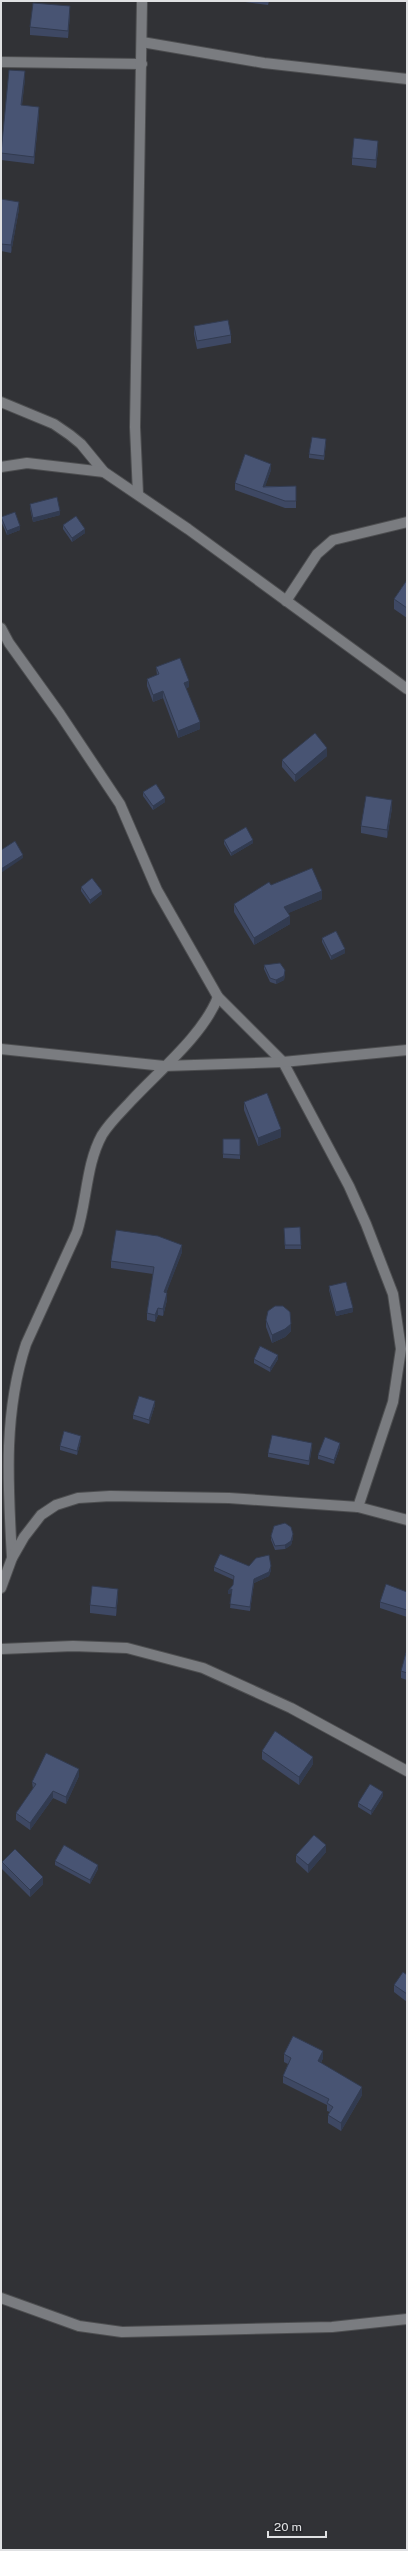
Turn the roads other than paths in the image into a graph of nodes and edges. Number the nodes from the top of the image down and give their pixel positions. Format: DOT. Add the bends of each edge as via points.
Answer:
graph roads {
  1 [pos="142,1"];
  2 [pos="142,42"];
  3 [pos="1,62"];
  4 [pos="142,64"];
  5 [pos="407,78"];
  6 [pos="1,402"];
  7 [pos="1,467"];
  8 [pos="104,472"];
  9 [pos="138,494"];
  10 [pos="407,522"];
  11 [pos="286,601"];
  12 [pos="1,628"];
  13 [pos="407,689"];
  14 [pos="218,997"];
  15 [pos="1,1048"];
  16 [pos="407,1050"];
  17 [pos="283,1062"];
  18 [pos="164,1066"];
  19 [pos="358,1507"];
  20 [pos="407,1520"];
  21 [pos="12,1558"];
  22 [pos="1,1588"];
  23 [pos="1,1649"];
  24 [pos="407,1771"];
  25 [pos="1,2298"];
  26 [pos="407,2319"];
  1 -- 2 [label="street"];
  2 -- 4 [label="street"];
  2 -- 5 [label="street" via="264,63"];
  3 -- 4 [label="street"];
  4 -- 9 [label="street" via="135,427"];
  6 -- 8 [label="street" via="54,424 81,444"];
  7 -- 8 [label="street" via="27,462"];
  8 -- 9 [label="street"];
  9 -- 11 [label="street"];
  10 -- 11 [label="street" via="333,540 317,554"];
  11 -- 13 [label="street"];
  12 -- 14 [label="street" via="8,643 60,714 120,804 157,890"];
  14 -- 17 [label="street"];
  14 -- 18 [label="street" via="208,1018"];
  15 -- 18 [label="street"];
  16 -- 17 [label="street"];
  17 -- 18 [label="street"];
  17 -- 19 [label="street" via="349,1186 392,1294 401,1350 393,1402"];
  18 -- 21 [label="street" via="116,1116 102,1135 92,1161 77,1232 20,1362 7,1447"];
  19 -- 20 [label="street"];
  19 -- 21 [label="street" via="229,1498 78,1498 56,1505 41,1515"];
  21 -- 22 [label="street"];
  23 -- 24 [label="street" via="73,1646 127,1648 204,1668 291,1708"];
  25 -- 26 [label="street" via="79,2326 122,2332 332,2327"];
}
